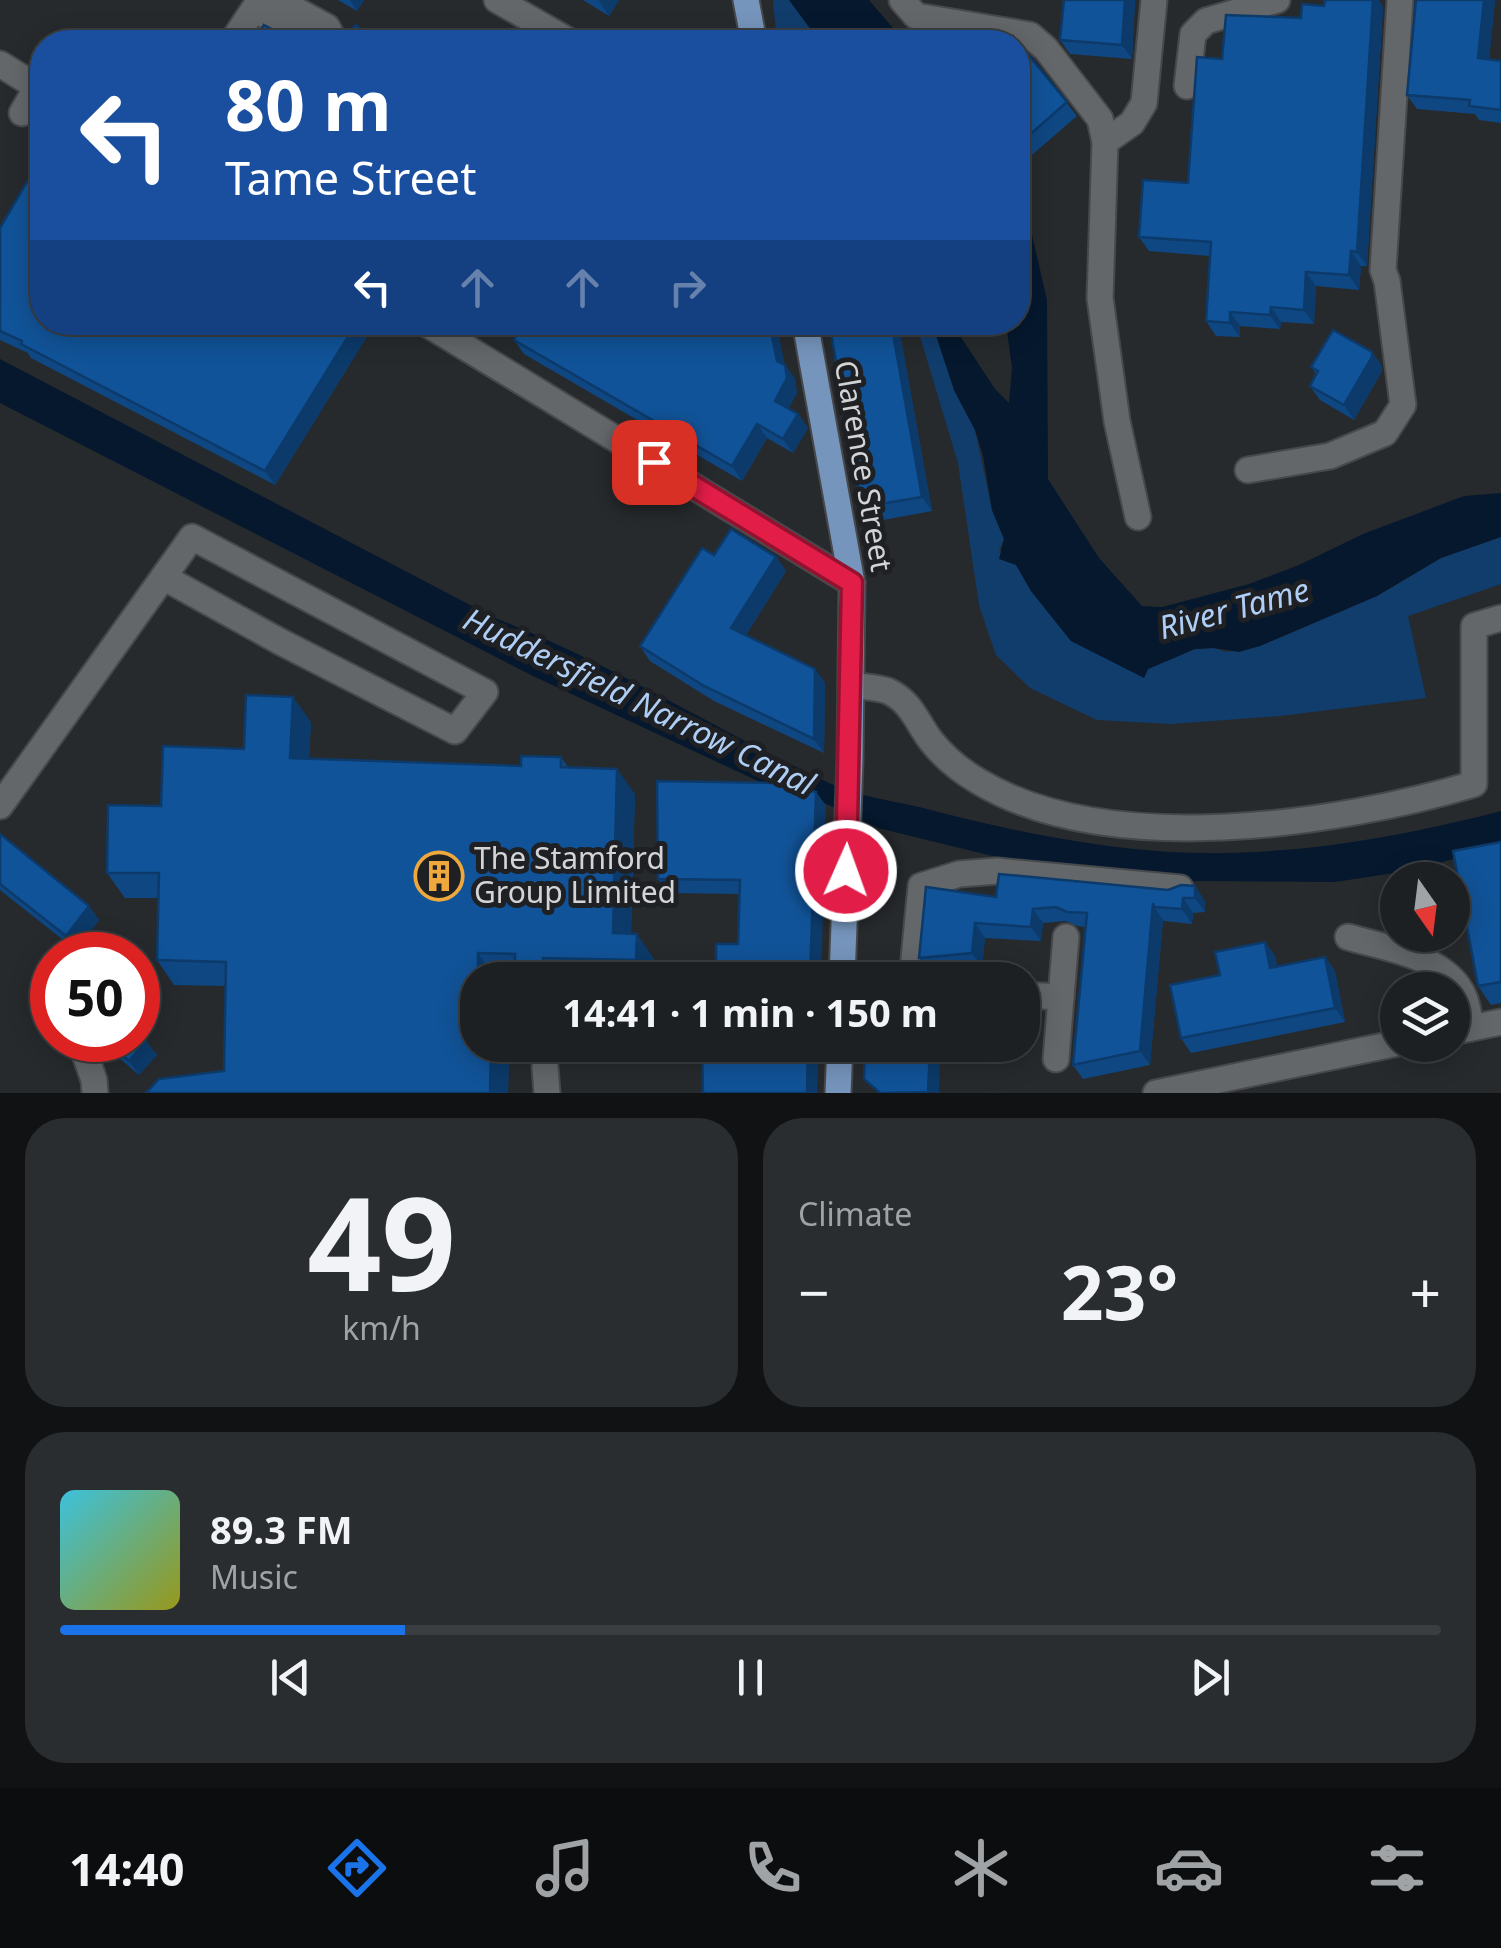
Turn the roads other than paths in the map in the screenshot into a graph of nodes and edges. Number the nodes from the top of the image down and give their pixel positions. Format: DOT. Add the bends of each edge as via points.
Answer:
graph roads {
  1 [pos="496,0"];
  2 [pos="746,0"];
  3 [pos="902,0"];
  4 [pos="1154,0"];
  5 [pos="1277,0"];
  6 [pos="1400,0"];
  7 [pos="264,3"];
  8 [pos="242,30"];
  9 [pos="297,30"];
  10 [pos="328,30"];
  11 [pos="550,30"];
  12 [pos="752,30"];
  13 [pos="1000,30"];
  14 [pos="1030,35"];
  15 [pos="0,64"];
  16 [pos="30,82"];
  17 [pos="1188,86"];
  18 [pos="30,102"];
  19 [pos="22,113"];
  20 [pos="1105,142"];
  21 [pos="445,335"];
  22 [pos="807,335"];
  23 [pos="1248,470"];
  24 [pos="1138,517"];
  25 [pos="165,578"];
  26 [pos="852,583"];
  27 [pos="1501,618"];
  28 [pos="851,685"];
  29 [pos="0,806"];
  30 [pos="1180,888"];
  31 [pos="1066,937"];
  32 [pos="1348,937"];
  33 [pos="843,962"];
  34 [pos="914,962"];
  35 [pos="1442,972"];
  36 [pos="1040,996"];
  37 [pos="1061,997"];
  38 [pos="1501,1022"];
  39 [pos="1470,1028"];
  40 [pos="1380,1047"];
  41 [pos="1056,1060"];
  42 [pos="88,1062"];
  43 [pos="839,1062"];
  44 [pos="95,1093"];
  45 [pos="838,1093"];
  46 [pos="1156,1093"];
  1 -- 11 [label="street"];
  2 -- 12 [label="main road"];
  3 -- 13 [label="street" via="916,16"];
  4 -- 20 [label="street" via="1144,104 1132,123"];
  5 -- 17 [label="street" via="1206,20 1192,34"];
  6 -- 23 [label="street" via="1382,270 1402,406 1384,433 1330,456"];
  7 -- 8 [label="street"];
  7 -- 9 [label="street"];
  7 -- 10 [label="street"];
  14 -- 20 [label="street" via="1100,119"];
  15 -- 16 [label="street"];
  18 -- 19 [label="street"];
  20 -- 24 [label="street" via="1100,298"];
  21 -- 26 [label="street"];
  22 -- 26 [label="main road, Clarence Street"];
  25 -- 25 [label="street" via="192,537 485,692 455,731"];
  25 -- 29 [label="street"];
  26 -- 28 [label="main road, Clarence Street"];
  27 -- 28 [label="street" via="1474,626 1474,784 1419,800 1262,824 1146,825 1018,803 951,762 908,705 886,690"];
  28 -- 33 [label="main road, Clarence Street"];
  30 -- 34 [label="street" via="996,871 959,874 921,886"];
  31 -- 37 [label="street"];
  32 -- 35 [label="street"];
  36 -- 37 [label="street"];
  37 -- 41 [label="street"];
  38 -- 39 [label="street"];
  40 -- 46 [label="street"];
  42 -- 44 [label="street"];
  43 -- 45 [label="main road"];
}
